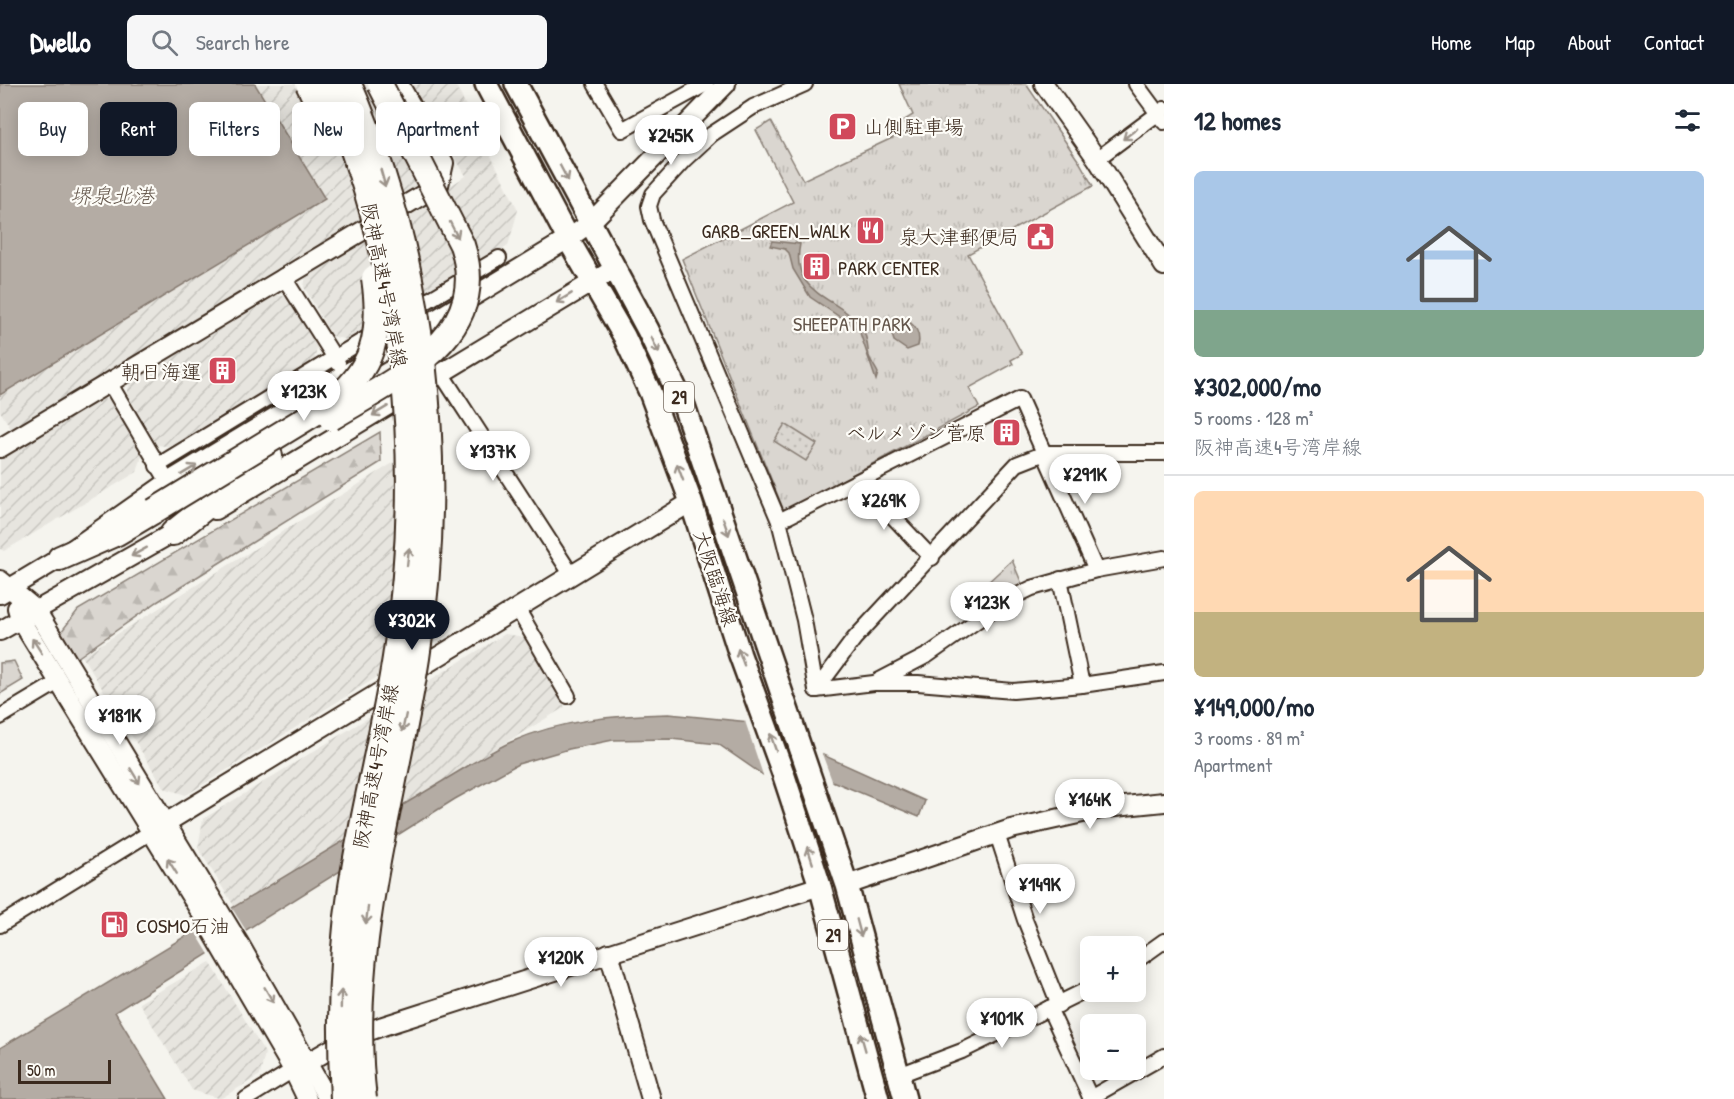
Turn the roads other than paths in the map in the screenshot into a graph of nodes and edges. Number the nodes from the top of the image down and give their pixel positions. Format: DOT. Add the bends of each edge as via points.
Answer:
graph roads {
  1 [pos="308,84"];
  2 [pos="327,84"];
  3 [pos="349,84"];
  4 [pos="380,84"];
  5 [pos="399,84"];
  6 [pos="486,84"];
  7 [pos="516,84"];
  8 [pos="596,84"];
  9 [pos="706,84"];
  10 [pos="726,84"];
  11 [pos="806,84"];
  12 [pos="1044,84"];
  13 [pos="1136,84"];
  14 [pos="1162,115"];
  15 [pos="1096,159"];
  16 [pos="590,223"];
  17 [pos="568,239"];
  18 [pos="499,258"];
  19 [pos="1164,266"];
  20 [pos="614,269"];
  21 [pos="284,276"];
  22 [pos="593,281"];
  23 [pos="334,358"];
  24 [pos="441,373"];
  25 [pos="346,376"];
  26 [pos="109,382"];
  27 [pos="0,448"];
  28 [pos="1045,453"];
  29 [pos="1164,453"];
  30 [pos="157,466"];
  31 [pos="168,482"];
  32 [pos="859,482"];
  33 [pos="692,502"];
  34 [pos="778,521"];
  35 [pos="173,533"];
  36 [pos="60,558"];
  37 [pos="932,558"];
  38 [pos="1164,558"];
  39 [pos="1096,570"];
  40 [pos="571,574"];
  41 [pos="1060,579"];
  42 [pos="4,587"];
  43 [pos="517,608"];
  44 [pos="36,610"];
  45 [pos="20,619"];
  46 [pos="0,631"];
  47 [pos="1164,673"];
  48 [pos="60,681"];
  49 [pos="874,683"];
  50 [pos="1082,685"];
  51 [pos="816,690"];
  52 [pos="568,696"];
  53 [pos="0,717"];
  54 [pos="1164,802"];
  55 [pos="158,828"];
  56 [pos="997,834"];
  57 [pos="847,885"];
  58 [pos="820,886"];
  59 [pos="0,925"];
  60 [pos="1164,941"];
  61 [pos="609,953"];
  62 [pos="1146,954"];
  63 [pos="1080,993"];
  64 [pos="1054,1006"];
  65 [pos="1164,1056"];
  66 [pos="301,1066"];
  67 [pos="899,1075"];
  68 [pos="246,1099"];
  69 [pos="307,1099"];
  70 [pos="328,1099"];
  71 [pos="343,1099"];
  72 [pos="364,1099"];
  73 [pos="651,1099"];
  74 [pos="878,1099"];
  75 [pos="905,1099"];
  76 [pos="1091,1099"];
  1 -- 36 [label="highway, bridge" via="345,172 369,257 377,320 369,360 351,385 328,405 117,533"];
  71 -- 2 [label="highway, 阪神高速4号湾岸線, one-way, bridge" via="340,994 344,939 399,635 410,540 411,475 402,362 382,252 362,176"];
  3 -- 72 [label="highway, 阪神高速4号湾岸線, one-way, bridge" via="380,166 412,294 425,382 431,475 430,540 417,660 364,940 360,1041"];
  4 -- 35 [label="highway, one-way, bridge" via="462,245 469,273 464,306 453,329 434,351 270,456"];
  5 -- 21 [label="street" via="444,163 439,185"];
  6 -- 17 [label="main road, 大阪臨海線 / 29"];
  7 -- 16 [label="main road, 大阪臨海線 / 29, one-way"];
  8 -- 9 [label="street" via="622,130"];
  10 -- 16 [label="street"];
  11 -- 34 [label="street" via="753,107 712,134 657,188 649,206"];
  12 -- 15 [label="street"];
  13 -- 14 [label="street"];
  14 -- 15 [label="street, one-way"];
  15 -- 19 [label="street"];
  16 -- 17 [label="street"];
  16 -- 20 [label="main road, 大阪臨海線 / 29"];
  17 -- 22 [label="main road, 大阪臨海線 / 29"];
  17 -- 25 [label="street"];
  18 -- 23 [label="street"];
  20 -- 22 [label="street"];
  20 -- 57 [label="main road, 大阪臨海線 / 29, one-way" via="684,406"];
  21 -- 23 [label="street"];
  21 -- 26 [label="street"];
  22 -- 24 [label="street, one-way"];
  33 -- 22 [label="main road, 大阪臨海線 / 29, one-way" via="650,392"];
  23 -- 25 [label="street"];
  23 -- 30 [label="street"];
  24 -- 35 [label="street, one-way"];
  24 -- 40 [label="street"];
  31 -- 25 [label="street, one-way"];
  26 -- 27 [label="street"];
  26 -- 30 [label="street"];
  28 -- 29 [label="street"];
  28 -- 32 [label="street" via="1020,399"];
  28 -- 37 [label="street" via="1017,464"];
  28 -- 39 [label="street"];
  30 -- 31 [label="street"];
  31 -- 36 [label="street"];
  32 -- 34 [label="street"];
  32 -- 37 [label="street"];
  33 -- 40 [label="street"];
  58 -- 33 [label="main road, 大阪臨海線 / 29, one-way"];
  34 -- 51 [label="street" via="804,621"];
  35 -- 44 [label="street, one-way"];
  36 -- 42 [label="street"];
  37 -- 51 [label="street" via="854,639"];
  38 -- 39 [label="street"];
  39 -- 41 [label="street"];
  40 -- 43 [label="street"];
  41 -- 49 [label="street" via="1005,601 928,655"];
  41 -- 50 [label="street"];
  42 -- 44 [label="street"];
  42 -- 45 [label="street"];
  43 -- 52 [label="street"];
  43 -- 55 [label="street"];
  44 -- 45 [label="street"];
  44 -- 55 [label="street, one-way"];
  45 -- 46 [label="street"];
  48 -- 45 [label="street, one-way"];
  47 -- 50 [label="street"];
  48 -- 53 [label="street"];
  48 -- 55 [label="street"];
  49 -- 50 [label="street" via="1013,691"];
  49 -- 51 [label="street"];
  54 -- 56 [label="street" via="1105,808"];
  55 -- 59 [label="street"];
  55 -- 66 [label="street"];
  56 -- 57 [label="street"];
  56 -- 64 [label="street"];
  57 -- 67 [label="main road, 大阪臨海線 / 29, one-way"];
  58 -- 61 [label="street"];
  74 -- 58 [label="main road, 大阪臨海線 / 29, one-way"];
  60 -- 62 [label="street"];
  61 -- 66 [label="street" via="350,1038"];
  61 -- 73 [label="street"];
  63 -- 64 [label="street"];
  64 -- 67 [label="street" via="962,1052"];
  64 -- 76 [label="street"];
  65 -- 76 [label="street"];
  66 -- 68 [label="street"];
  66 -- 69 [label="street"];
  66 -- 70 [label="street"];
  67 -- 75 [label="main road, 大阪臨海線 / 29"];
}
